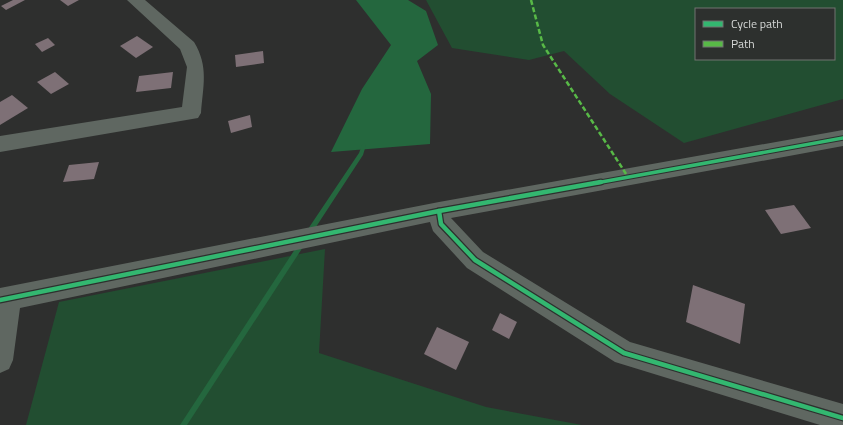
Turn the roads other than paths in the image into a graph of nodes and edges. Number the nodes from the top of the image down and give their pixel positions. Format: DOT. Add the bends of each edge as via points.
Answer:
graph roads {
  1 [pos="135,0"];
  2 [pos="843,138"];
  3 [pos="0,144"];
  4 [pos="439,211"];
  5 [pos="5,299"];
  6 [pos="0,360"];
  7 [pos="843,418"];
  1 -- 3 [label="street" via="188,46 196,67 191,113"];
  2 -- 4 [label="street"];
  4 -- 5 [label="street"];
  4 -- 7 [label="street" via="441,224 475,260 624,353"];
  5 -- 6 [label="street"];
}
